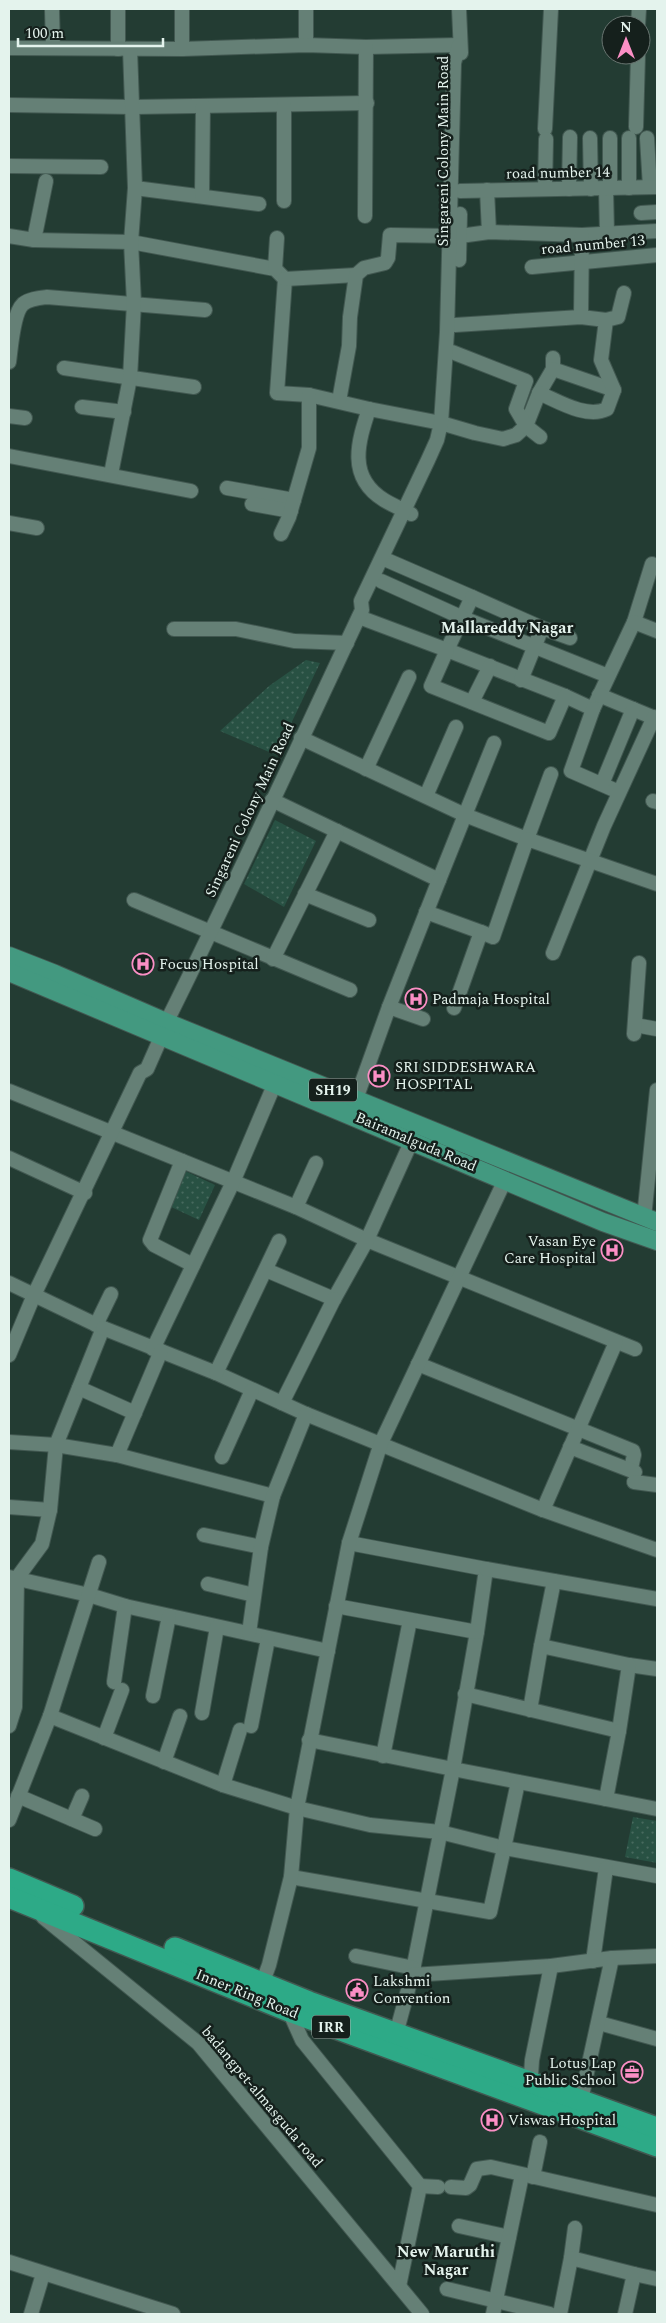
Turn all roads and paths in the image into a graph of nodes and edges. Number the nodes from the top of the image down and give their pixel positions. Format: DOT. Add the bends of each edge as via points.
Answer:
graph roads {
  1 [pos="52,9"];
  2 [pos="118,9"];
  3 [pos="182,9"];
  4 [pos="306,9"];
  5 [pos="459,9"];
  6 [pos="551,9"];
  7 [pos="306,45"];
  8 [pos="459,45"];
  9 [pos="366,47"];
  10 [pos="9,48"];
  11 [pos="53,48"];
  12 [pos="124,49"];
  13 [pos="182,49"];
  14 [pos="637,65"];
  15 [pos="366,103"];
  16 [pos="9,105"];
  17 [pos="284,105"];
  18 [pos="204,106"];
  19 [pos="133,107"];
  20 [pos="570,137"];
  21 [pos="590,138"];
  22 [pos="610,138"];
  23 [pos="647,138"];
  24 [pos="9,166"];
  25 [pos="101,167"];
  26 [pos="46,181"];
  27 [pos="654,187"];
  28 [pos="135,188"];
  29 [pos="629,188"];
  30 [pos="545,189"];
  31 [pos="569,189"];
  32 [pos="590,189"];
  33 [pos="608,189"];
  34 [pos="487,190"];
  35 [pos="460,191"];
  36 [pos="202,196"];
  37 [pos="284,201"];
  38 [pos="259,204"];
  39 [pos="455,212"];
  40 [pos="657,212"];
  41 [pos="641,213"];
  42 [pos="365,216"];
  43 [pos="657,231"];
  44 [pos="488,232"];
  45 [pos="607,233"];
  46 [pos="582,235"];
  47 [pos="9,236"];
  48 [pos="277,238"];
  49 [pos="34,240"];
  50 [pos="131,242"];
  51 [pos="455,242"];
  52 [pos="657,255"];
  53 [pos="581,262"];
  54 [pos="532,267"];
  55 [pos="275,269"];
  56 [pos="356,275"];
  57 [pos="286,279"];
  58 [pos="453,289"];
  59 [pos="624,294"];
  60 [pos="134,303"];
  61 [pos="205,310"];
  62 [pos="582,317"];
  63 [pos="606,320"];
  64 [pos="12,323"];
  65 [pos="455,325"];
  66 [pos="452,352"];
  67 [pos="9,362"];
  68 [pos="64,368"];
  69 [pos="130,378"];
  70 [pos="194,387"];
  71 [pos="614,390"];
  72 [pos="539,393"];
  73 [pos="309,395"];
  74 [pos="339,402"];
  75 [pos="82,407"];
  76 [pos="370,409"];
  77 [pos="124,412"];
  78 [pos="9,416"];
  79 [pos="25,418"];
  80 [pos="444,424"];
  81 [pos="526,426"];
  82 [pos="540,437"];
  83 [pos="9,456"];
  84 [pos="112,474"];
  85 [pos="227,488"];
  86 [pos="192,491"];
  87 [pos="252,504"];
  88 [pos="292,506"];
  89 [pos="408,512"];
  90 [pos="9,523"];
  91 [pos="37,528"];
  92 [pos="280,534"];
  93 [pos="386,560"];
  94 [pos="652,564"];
  95 [pos="381,581"];
  96 [pos="472,597"];
  97 [pos="361,613"];
  98 [pos="463,618"];
  99 [pos="634,622"];
  100 [pos="542,628"];
  101 [pos="174,629"];
  102 [pos="657,631"];
  103 [pos="570,638"];
  104 [pos="347,643"];
  105 [pos="534,648"];
  106 [pos="447,650"];
  107 [pos="490,666"];
  108 [pos="608,676"];
  109 [pos="409,677"];
  110 [pos="521,680"];
  111 [pos="599,695"];
  112 [pos="565,696"];
  113 [pos="472,702"];
  114 [pos="593,709"];
  115 [pos="633,709"];
  116 [pos="656,718"];
  117 [pos="456,727"];
  118 [pos="301,738"];
  119 [pos="494,743"];
  120 [pos="366,769"];
  121 [pos="551,774"];
  122 [pos="602,784"];
  123 [pos="619,792"];
  124 [pos="426,796"];
  125 [pos="272,800"];
  126 [pos="464,815"];
  127 [pos="337,832"];
  128 [pos="527,840"];
  129 [pos="589,860"];
  130 [pos="439,880"];
  131 [pos="657,884"];
  132 [pos="305,894"];
  133 [pos="134,900"];
  134 [pos="426,912"];
  135 [pos="369,920"];
  136 [pos="212,932"];
  137 [pos="481,932"];
  138 [pos="553,953"];
  139 [pos="9,956"];
  140 [pos="273,959"];
  141 [pos="639,963"];
  142 [pos="9,972"];
  143 [pos="350,990"];
  144 [pos="389,1007"];
  145 [pos="454,1008"];
  146 [pos="423,1019"];
  147 [pos="657,1029"];
  148 [pos="160,1030"];
  149 [pos="276,1083"];
  150 [pos="657,1090"];
  151 [pos="9,1091"];
  152 [pos="356,1099"];
  153 [pos="113,1132"];
  154 [pos="412,1140"];
  155 [pos="9,1158"];
  156 [pos="182,1161"];
  157 [pos="316,1163"];
  158 [pos="505,1180"];
  159 [pos="233,1182"];
  160 [pos="84,1193"];
  161 [pos="296,1207"];
  162 [pos="651,1220"];
  163 [pos="366,1240"];
  164 [pos="279,1241"];
  165 [pos="657,1241"];
  166 [pos="193,1265"];
  167 [pos="266,1270"];
  168 [pos="460,1277"];
  169 [pos="9,1283"];
  170 [pos="111,1294"];
  171 [pos="34,1295"];
  172 [pos="334,1298"];
  173 [pos="99,1327"];
  174 [pos="616,1342"];
  175 [pos="635,1349"];
  176 [pos="157,1350"];
  177 [pos="9,1355"];
  178 [pos="418,1364"];
  179 [pos="216,1373"];
  180 [pos="79,1388"];
  181 [pos="252,1390"];
  182 [pos="282,1403"];
  183 [pos="135,1413"];
  184 [pos="306,1414"];
  185 [pos="578,1429"];
  186 [pos="9,1442"];
  187 [pos="382,1443"];
  188 [pos="56,1446"];
  189 [pos="570,1447"];
  190 [pos="117,1455"];
  191 [pos="222,1457"];
  192 [pos="634,1473"];
  193 [pos="657,1485"];
  194 [pos="273,1496"];
  195 [pos="9,1507"];
  196 [pos="50,1510"];
  197 [pos="543,1510"];
  198 [pos="204,1535"];
  199 [pos="349,1543"];
  200 [pos="261,1547"];
  201 [pos="657,1547"];
  202 [pos="99,1562"];
  203 [pos="486,1569"];
  204 [pos="13,1577"];
  205 [pos="554,1581"];
  206 [pos="208,1584"];
  207 [pos="254,1594"];
  208 [pos="88,1595"];
  209 [pos="657,1599"];
  210 [pos="125,1606"];
  211 [pos="336,1606"];
  212 [pos="169,1616"];
  213 [pos="410,1620"];
  214 [pos="217,1627"];
  215 [pos="477,1632"];
  216 [pos="249,1633"];
  217 [pos="12,1636"];
  218 [pos="268,1639"];
  219 [pos="541,1646"];
  220 [pos="328,1651"];
  221 [pos="629,1665"];
  222 [pos="657,1669"];
  223 [pos="465,1694"];
  224 [pos="153,1696"];
  225 [pos="530,1710"];
  226 [pos="202,1713"];
  227 [pos="50,1716"];
  228 [pos="180,1716"];
  229 [pos="9,1726"];
  230 [pos="619,1731"];
  231 [pos="104,1738"];
  232 [pos="309,1740"];
  233 [pos="382,1756"];
  234 [pos="164,1762"];
  235 [pos="453,1769"];
  236 [pos="518,1782"];
  237 [pos="223,1785"];
  238 [pos="18,1796"];
  239 [pos="82,1796"];
  240 [pos="606,1799"];
  241 [pos="297,1808"];
  242 [pos="657,1809"];
  243 [pos="9,1820"];
  244 [pos="72,1820"];
  245 [pos="95,1829"];
  246 [pos="440,1832"];
  247 [pos="504,1848"];
  248 [pos="606,1868"];
  249 [pos="657,1876"];
  250 [pos="290,1877"];
  251 [pos="9,1879"];
  252 [pos="9,1897"];
  253 [pos="427,1902"];
  254 [pos="30,1907"];
  255 [pos="356,1956"];
  256 [pos="657,1956"];
  257 [pos="612,1958"];
  258 [pos="594,1961"];
  259 [pos="551,1966"];
  260 [pos="413,1972"];
  261 [pos="262,1984"];
  262 [pos="289,2011"];
  263 [pos="599,2023"];
  264 [pos="396,2034"];
  265 [pos="657,2039"];
  266 [pos="530,2091"];
  267 [pos="582,2100"];
  268 [pos="657,2128"];
  269 [pos="540,2142"];
  270 [pos="657,2146"];
  271 [pos="528,2176"];
  272 [pos="420,2186"];
  273 [pos="657,2205"];
  274 [pos="459,2226"];
  275 [pos="576,2228"];
  276 [pos="509,2237"];
  277 [pos="571,2258"];
  278 [pos="9,2262"];
  279 [pos="43,2274"];
  280 [pos="634,2274"];
  281 [pos="657,2279"];
  282 [pos="399,2286"];
  283 [pos="447,2289"];
  284 [pos="495,2307"];
  285 [pos="31,2314"];
  286 [pos="173,2314"];
  287 [pos="422,2314"];
  288 [pos="550,2314"];
  289 [pos="560,2314"];
  290 [pos="624,2314"];
  1 -- 11 [label="street"];
  2 -- 12 [label="street"];
  3 -- 13 [label="street"];
  4 -- 7 [label="street"];
  5 -- 8 [label="street"];
  6 -- 30 [label="street"];
  7 -- 9 [label="street"];
  7 -- 13 [label="street"];
  8 -- 9 [label="street"];
  8 -- 35 [label="street, Singareni Colony Main Road" via="463,60"];
  8 -- 39 [label="street, Singareni Colony Main Road" via="454,71"];
  9 -- 15 [label="street"];
  10 -- 11 [label="street"];
  11 -- 12 [label="street"];
  12 -- 13 [label="street"];
  12 -- 19 [label="street"];
  14 -- 29 [label="street"];
  15 -- 17 [label="street"];
  15 -- 42 [label="street"];
  16 -- 19 [label="street"];
  17 -- 18 [label="street"];
  17 -- 37 [label="street"];
  18 -- 19 [label="street"];
  18 -- 36 [label="street"];
  19 -- 28 [label="street"];
  20 -- 31 [label="street"];
  21 -- 32 [label="street"];
  22 -- 33 [label="street"];
  23 -- 27 [label="street"];
  24 -- 25 [label="street"];
  26 -- 49 [label="street"];
  27 -- 29 [label="street, road number 14"];
  28 -- 36 [label="street"];
  28 -- 50 [label="street"];
  29 -- 33 [label="street, road number 14"];
  30 -- 31 [label="street, road number 14"];
  30 -- 34 [label="street, road number 14"];
  31 -- 32 [label="street, road number 14"];
  32 -- 33 [label="street, road number 14"];
  33 -- 45 [label="street"];
  34 -- 35 [label="street, road number 14"];
  34 -- 44 [label="street"];
  35 -- 39 [label="street, Singareni Colony Main Road"];
  36 -- 38 [label="street"];
  39 -- 51 [label="street, Singareni Colony Main Road"];
  40 -- 41 [label="street"];
  43 -- 45 [label="street"];
  44 -- 46 [label="street"];
  44 -- 51 [label="street"];
  45 -- 46 [label="street"];
  46 -- 53 [label="street"];
  47 -- 49 [label="street"];
  48 -- 55 [label="street"];
  49 -- 50 [label="street"];
  50 -- 55 [label="street"];
  50 -- 60 [label="street"];
  51 -- 56 [label="street" via="390,235 385,263 364,268"];
  51 -- 58 [label="street, Singareni Colony Main Road"];
  52 -- 53 [label="street, road number 13"];
  53 -- 54 [label="street, road number 13"];
  53 -- 62 [label="street"];
  55 -- 57 [label="street"];
  56 -- 57 [label="street"];
  56 -- 74 [label="street"];
  57 -- 73 [label="street" via="277,393"];
  58 -- 65 [label="street, Singareni Colony Main Road"];
  58 -- 80 [label="street, Singareni Colony Main Road"];
  59 -- 63 [label="street" via="618,317"];
  60 -- 61 [label="street"];
  60 -- 64 [label="street" via="47,297 29,300 22,305"];
  60 -- 69 [label="street"];
  62 -- 63 [label="street"];
  62 -- 65 [label="street"];
  63 -- 71 [label="street" via="601,360"];
  64 -- 67 [label="street"];
  65 -- 66 [label="street, Singareni Colony Main Road"];
  66 -- 80 [label="street, Singareni Colony Main Road"];
  66 -- 81 [label="street" via="526,381 516,409"];
  68 -- 69 [label="street"];
  69 -- 70 [label="street"];
  69 -- 77 [label="street"];
  71 -- 72 [label="street" via="607,409 596,412 585,412"];
  71 -- 72 [label="street" via="553,364"];
  72 -- 81 [label="street"];
  73 -- 74 [label="street"];
  73 -- 88 [label="street" via="309,448"];
  74 -- 76 [label="street"];
  75 -- 77 [label="street"];
  76 -- 80 [label="street"];
  76 -- 89 [label="street" via="358,442 361,476 382,499"];
  77 -- 84 [label="street"];
  78 -- 79 [label="street"];
  80 -- 81 [label="street" via="503,439 516,435"];
  80 -- 89 [label="street, Singareni Colony Main Road" via="443,441"];
  81 -- 82 [label="street"];
  83 -- 84 [label="street"];
  84 -- 86 [label="street"];
  85 -- 88 [label="street"];
  87 -- 88 [label="street"];
  88 -- 92 [label="street"];
  89 -- 93 [label="street, Singareni Colony Main Road"];
  90 -- 91 [label="street"];
  93 -- 95 [label="street, Singareni Colony Main Road"];
  93 -- 96 [label="street"];
  93 -- 97 [label="street, Singareni Colony Main Road" via="361,601"];
  94 -- 99 [label="street"];
  95 -- 97 [label="street, Singareni Colony Main Road" via="369,606"];
  95 -- 98 [label="street"];
  96 -- 98 [label="street"];
  96 -- 100 [label="street"];
  97 -- 104 [label="street, Singareni Colony Main Road"];
  97 -- 106 [label="street"];
  98 -- 105 [label="street"];
  98 -- 106 [label="street"];
  99 -- 102 [label="street"];
  99 -- 108 [label="street"];
  100 -- 103 [label="street"];
  100 -- 105 [label="street"];
  101 -- 104 [label="street" via="236,629 294,640"];
  104 -- 118 [label="street, Singareni Colony Main Road"];
  105 -- 108 [label="street"];
  105 -- 110 [label="street"];
  106 -- 107 [label="street"];
  106 -- 113 [label="street" via="431,686"];
  107 -- 110 [label="street"];
  107 -- 113 [label="street"];
  108 -- 111 [label="street"];
  109 -- 120 [label="street"];
  110 -- 112 [label="street"];
  111 -- 114 [label="street"];
  111 -- 115 [label="street"];
  112 -- 113 [label="street" via="549,733"];
  112 -- 114 [label="street"];
  114 -- 122 [label="street" via="572,771"];
  115 -- 116 [label="street"];
  115 -- 122 [label="street"];
  116 -- 123 [label="street"];
  117 -- 124 [label="street"];
  118 -- 120 [label="street"];
  118 -- 125 [label="street, Singareni Colony Main Road"];
  119 -- 126 [label="street"];
  120 -- 124 [label="street"];
  121 -- 128 [label="street"];
  122 -- 123 [label="street"];
  123 -- 129 [label="street"];
  124 -- 126 [label="street"];
  125 -- 127 [label="street"];
  125 -- 136 [label="street, Singareni Colony Main Road"];
  126 -- 128 [label="street"];
  126 -- 130 [label="street"];
  127 -- 130 [label="street"];
  127 -- 132 [label="street"];
  128 -- 129 [label="street"];
  128 -- 137 [label="street" via="493,937"];
  129 -- 131 [label="street"];
  129 -- 138 [label="street"];
  130 -- 134 [label="street"];
  132 -- 135 [label="street"];
  132 -- 140 [label="street"];
  133 -- 136 [label="street"];
  134 -- 137 [label="street"];
  134 -- 144 [label="street"];
  136 -- 140 [label="street"];
  136 -- 148 [label="street, Singareni Colony Main Road"];
  137 -- 145 [label="street"];
  139 -- 148 [label="main road, Bairamalguda Road / SH19" via="55,974"];
  140 -- 143 [label="street"];
  141 -- 147 [label="street" via="634,1029"];
  142 -- 148 [label="main road, Bairamalguda Road / SH19"];
  144 -- 146 [label="street"];
  144 -- 152 [label="street"];
  148 -- 149 [label="main road, Bairamalguda Road / SH19"];
  148 -- 152 [label="main road, Bairamalguda Road / SH19"];
  148 -- 153 [label="street, Singareni Colony Main Road" via="147,1069 140,1073"];
  149 -- 154 [label="main road, Bairamalguda Road / SH19"];
  149 -- 159 [label="street"];
  150 -- 162 [label="street"];
  151 -- 153 [label="street"];
  152 -- 162 [label="main road, Bairamalguda Road / SH19"];
  153 -- 156 [label="street"];
  153 -- 160 [label="street, Singareni Colony Main Road"];
  154 -- 158 [label="main road, Bairamalguda Road / SH19"];
  154 -- 163 [label="street"];
  155 -- 160 [label="street"];
  156 -- 159 [label="street"];
  156 -- 166 [label="street" via="150,1240"];
  157 -- 161 [label="street"];
  158 -- 165 [label="main road, Bairamalguda Road / SH19"];
  158 -- 168 [label="street"];
  159 -- 161 [label="street"];
  159 -- 166 [label="street"];
  160 -- 171 [label="street, Singareni Colony Main Road"];
  161 -- 163 [label="street"];
  163 -- 168 [label="street"];
  163 -- 172 [label="street"];
  164 -- 167 [label="street"];
  166 -- 176 [label="street"];
  167 -- 172 [label="street"];
  167 -- 179 [label="street"];
  168 -- 174 [label="street"];
  168 -- 178 [label="street"];
  169 -- 171 [label="street"];
  170 -- 173 [label="street"];
  171 -- 173 [label="street"];
  171 -- 177 [label="street, Singareni Colony Main Road"];
  172 -- 182 [label="street"];
  173 -- 176 [label="street"];
  173 -- 180 [label="street"];
  174 -- 175 [label="street"];
  174 -- 185 [label="street"];
  176 -- 179 [label="street"];
  176 -- 183 [label="street"];
  178 -- 185 [label="street"];
  178 -- 187 [label="street"];
  179 -- 181 [label="street"];
  180 -- 183 [label="street"];
  180 -- 188 [label="street"];
  181 -- 182 [label="street"];
  181 -- 191 [label="street"];
  182 -- 184 [label="street"];
  183 -- 190 [label="street"];
  184 -- 187 [label="street"];
  184 -- 194 [label="street"];
  185 -- 189 [label="street"];
  185 -- 192 [label="street" via="633,1451"];
  186 -- 188 [label="street"];
  187 -- 197 [label="street"];
  187 -- 199 [label="street"];
  188 -- 190 [label="street"];
  188 -- 196 [label="street"];
  189 -- 192 [label="street"];
  189 -- 197 [label="street"];
  190 -- 194 [label="street"];
  192 -- 193 [label="street"];
  194 -- 200 [label="street"];
  195 -- 196 [label="street"];
  196 -- 204 [label="street" via="42,1544"];
  197 -- 201 [label="street"];
  198 -- 200 [label="street"];
  199 -- 203 [label="street"];
  199 -- 211 [label="street"];
  200 -- 207 [label="street"];
  202 -- 208 [label="street"];
  203 -- 205 [label="street"];
  203 -- 215 [label="street"];
  204 -- 208 [label="street"];
  204 -- 217 [label="street"];
  205 -- 209 [label="street"];
  205 -- 219 [label="street"];
  206 -- 207 [label="street"];
  207 -- 216 [label="street"];
  208 -- 210 [label="street"];
  208 -- 227 [label="street"];
  210 -- 212 [label="street"];
  210 -- 231 [label="street" via="118,1686"];
  211 -- 213 [label="street"];
  211 -- 220 [label="street"];
  212 -- 214 [label="street"];
  212 -- 224 [label="street"];
  213 -- 215 [label="street"];
  213 -- 233 [label="street"];
  214 -- 216 [label="street"];
  214 -- 226 [label="street"];
  215 -- 223 [label="street"];
  216 -- 218 [label="street"];
  217 -- 229 [label="street" via="15,1707"];
  218 -- 220 [label="street"];
  218 -- 237 [label="street" via="246,1728"];
  219 -- 221 [label="street"];
  219 -- 225 [label="street"];
  220 -- 232 [label="street"];
  221 -- 222 [label="street"];
  221 -- 230 [label="street"];
  223 -- 225 [label="street"];
  223 -- 235 [label="street"];
  225 -- 230 [label="street"];
  227 -- 231 [label="street"];
  227 -- 238 [label="street"];
  228 -- 234 [label="street"];
  230 -- 240 [label="street"];
  231 -- 234 [label="street"];
  232 -- 233 [label="street"];
  232 -- 241 [label="street"];
  233 -- 235 [label="street"];
  234 -- 237 [label="street"];
  235 -- 236 [label="street"];
  235 -- 246 [label="street"];
  236 -- 240 [label="street"];
  236 -- 247 [label="street"];
  237 -- 241 [label="street"];
  238 -- 243 [label="street"];
  238 -- 244 [label="street"];
  239 -- 244 [label="street"];
  240 -- 242 [label="street"];
  241 -- 246 [label="street" via="370,1825"];
  241 -- 250 [label="street"];
  244 -- 245 [label="street"];
  246 -- 247 [label="street"];
  246 -- 253 [label="street"];
  247 -- 248 [label="street"];
  247 -- 253 [label="street" via="490,1912"];
  248 -- 249 [label="street"];
  248 -- 258 [label="street"];
  250 -- 253 [label="street"];
  250 -- 261 [label="street"];
  251 -- 261 [label="highway, Inner Ring Road / IRR"];
  252 -- 254 [label="highway, Inner Ring Road / IRR"];
  253 -- 260 [label="street"];
  254 -- 262 [label="highway, Inner Ring Road / IRR"];
  254 -- 282 [label="street, badangpet-almasguda road" via="198,2043"];
  255 -- 260 [label="street"];
  256 -- 257 [label="street"];
  257 -- 258 [label="street"];
  257 -- 263 [label="street"];
  258 -- 259 [label="street"];
  259 -- 260 [label="street"];
  259 -- 266 [label="street" via="532,2060"];
  260 -- 264 [label="street"];
  261 -- 264 [label="highway, Inner Ring Road / IRR"];
  262 -- 266 [label="highway, Inner Ring Road / IRR"];
  262 -- 272 [label="street" via="302,2040"];
  263 -- 265 [label="street"];
  263 -- 267 [label="street"];
  264 -- 266 [label="highway, Inner Ring Road / IRR"];
  266 -- 267 [label="highway, Inner Ring Road / IRR"];
  266 -- 270 [label="highway, Inner Ring Road / IRR"];
  267 -- 268 [label="highway, Inner Ring Road / IRR"];
  269 -- 271 [label="street"];
  271 -- 272 [label="street" via="491,2167 477,2169 466,2188"];
  271 -- 273 [label="street"];
  271 -- 276 [label="street"];
  272 -- 282 [label="street"];
  274 -- 276 [label="street"];
  275 -- 277 [label="street"];
  276 -- 284 [label="street"];
  277 -- 280 [label="street"];
  277 -- 289 [label="street"];
  278 -- 279 [label="street"];
  279 -- 285 [label="street"];
  279 -- 286 [label="street"];
  280 -- 281 [label="street"];
  280 -- 290 [label="street"];
  282 -- 287 [label="street, badangpet-almasguda road"];
  283 -- 284 [label="street"];
  284 -- 288 [label="street"];
}
